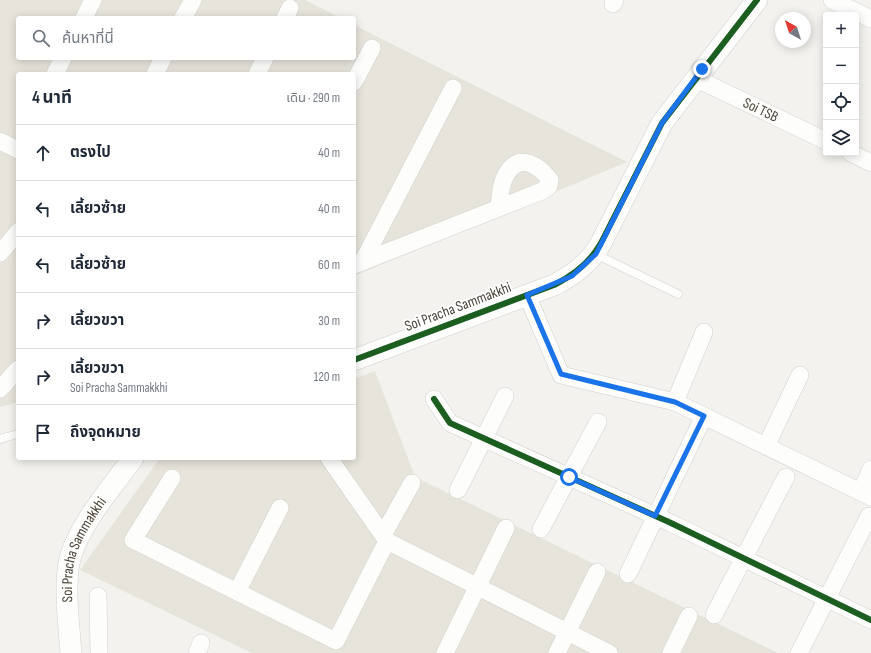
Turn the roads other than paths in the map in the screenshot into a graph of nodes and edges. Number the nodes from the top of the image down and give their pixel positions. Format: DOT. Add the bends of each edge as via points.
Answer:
graph roads {
  1 [pos="93,0"];
  2 [pos="193,0"];
  3 [pos="756,0"];
  4 [pos="832,0"];
  5 [pos="85,16"];
  6 [pos="184,16"];
  7 [pos="871,19"];
  8 [pos="372,48"];
  9 [pos="62,60"];
  10 [pos="162,60"];
  11 [pos="264,60"];
  12 [pos="56,72"];
  13 [pos="156,72"];
  14 [pos="258,72"];
  15 [pos="356,78"];
  16 [pos="695,78"];
  17 [pos="453,88"];
  18 [pos="823,140"];
  19 [pos="0,141"];
  20 [pos="16,148"];
  21 [pos="857,156"];
  22 [pos="871,163"];
  23 [pos="499,207"];
  24 [pos="16,234"];
  25 [pos="0,253"];
  26 [pos="596,254"];
  27 [pos="359,263"];
  28 [pos="678,294"];
  29 [pos="527,295"];
  30 [pos="704,332"];
  31 [pos="356,359"];
  32 [pos="16,371"];
  33 [pos="800,375"];
  34 [pos="0,389"];
  35 [pos="505,396"];
  36 [pos="434,399"];
  37 [pos="675,402"];
  38 [pos="704,416"];
  39 [pos="598,422"];
  40 [pos="16,435"];
  41 [pos="483,438"];
  42 [pos="0,439"];
  43 [pos="766,446"];
  44 [pos="132,460"];
  45 [pos="330,460"];
  46 [pos="871,469"];
  47 [pos="569,477"];
  48 [pos="786,477"];
  49 [pos="172,478"];
  50 [pos="412,483"];
  51 [pos="458,490"];
  52 [pos="866,495"];
  53 [pos="280,508"];
  54 [pos="655,516"];
  55 [pos="869,516"];
  56 [pos="506,528"];
  57 [pos="541,529"];
  58 [pos="385,538"];
  59 [pos="743,558"];
  60 [pos="597,572"];
  61 [pos="628,574"];
  62 [pos="477,587"];
  63 [pos="237,592"];
  64 [pos="98,596"];
  65 [pos="825,598"];
  66 [pos="714,615"];
  67 [pos="689,616"];
  68 [pos="871,620"];
  69 [pos="567,632"];
  70 [pos="333,647"];
  71 [pos="71,653"];
  72 [pos="99,653"];
  73 [pos="445,653"];
  74 [pos="558,653"];
  75 [pos="609,653"];
  76 [pos="671,653"];
  77 [pos="799,653"];
  1 -- 5 [label="street"];
  2 -- 6 [label="street"];
  3 -- 16 [label="street, Soi Pracha Sammakkhi"];
  4 -- 7 [label="street"];
  8 -- 15 [label="street"];
  9 -- 12 [label="street"];
  10 -- 13 [label="street"];
  11 -- 14 [label="street"];
  16 -- 18 [label="street, Soi TSB"];
  16 -- 26 [label="street, Soi Pracha Sammakkhi" via="662,123"];
  17 -- 27 [label="street"];
  19 -- 20 [label="street"];
  21 -- 22 [label="street"];
  23 -- 27 [label="street"];
  24 -- 25 [label="street"];
  26 -- 28 [label="lane"];
  26 -- 29 [label="street, Soi Pracha Sammakkhi" via="572,276"];
  29 -- 31 [label="street, Soi Pracha Sammakkhi"];
  29 -- 37 [label="street" via="561,374"];
  30 -- 37 [label="street"];
  32 -- 34 [label="street"];
  33 -- 43 [label="street"];
  35 -- 41 [label="street"];
  36 -- 41 [label="street" via="450,423"];
  37 -- 38 [label="street"];
  38 -- 43 [label="street"];
  38 -- 54 [label="street"];
  39 -- 47 [label="street"];
  40 -- 42 [label="lane"];
  41 -- 47 [label="street"];
  41 -- 51 [label="street"];
  43 -- 52 [label="street"];
  44 -- 71 [label="street, Soi Pracha Sammakkhi" via="84,527 70,556 67,582"];
  45 -- 58 [label="street"];
  46 -- 52 [label="street"];
  47 -- 54 [label="street"];
  47 -- 57 [label="street"];
  48 -- 59 [label="street"];
  49 -- 63 [label="street" via="133,540"];
  50 -- 58 [label="street"];
  53 -- 63 [label="street"];
  54 -- 59 [label="street"];
  54 -- 61 [label="street"];
  55 -- 65 [label="street"];
  56 -- 62 [label="street"];
  58 -- 62 [label="street"];
  58 -- 70 [label="street"];
  59 -- 65 [label="street"];
  59 -- 66 [label="street"];
  60 -- 69 [label="street"];
  62 -- 69 [label="street"];
  62 -- 73 [label="street"];
  63 -- 70 [label="street"];
  64 -- 72 [label="street"];
  65 -- 68 [label="street"];
  65 -- 77 [label="street"];
  67 -- 76 [label="street"];
  69 -- 74 [label="street"];
  69 -- 75 [label="street"];
}
